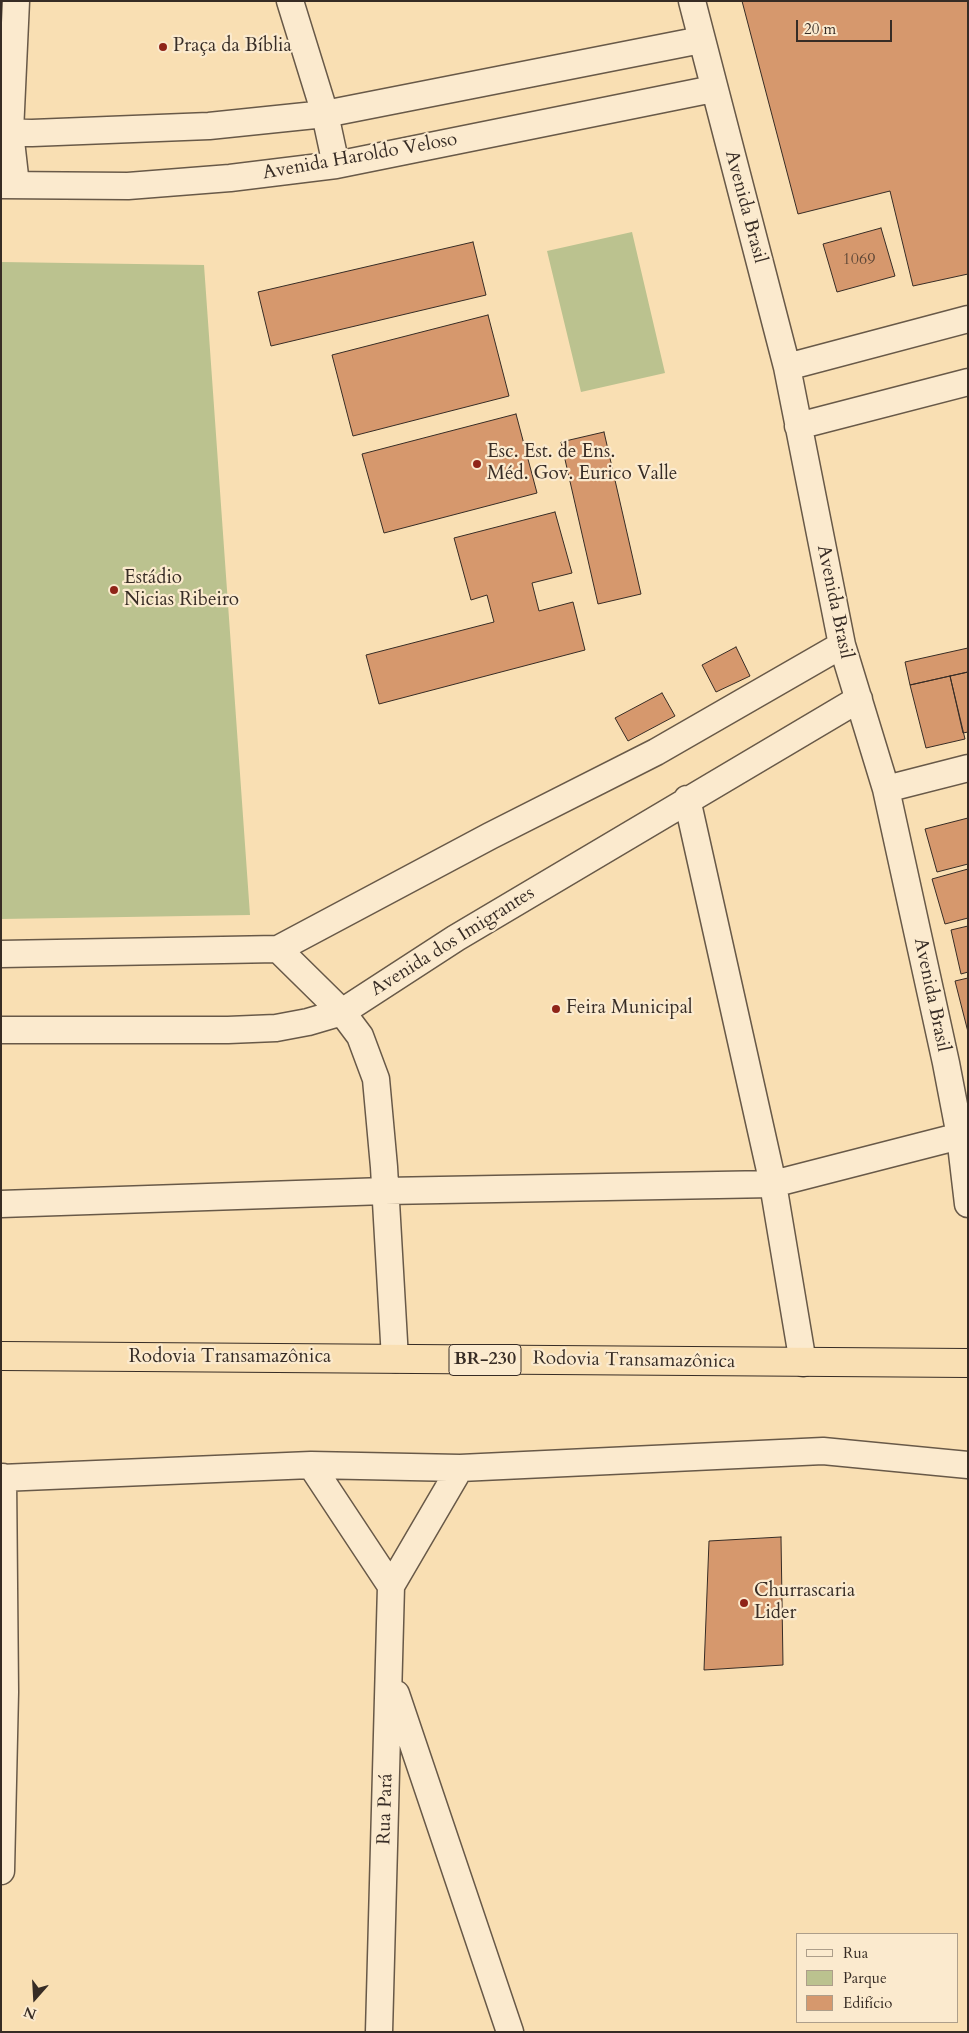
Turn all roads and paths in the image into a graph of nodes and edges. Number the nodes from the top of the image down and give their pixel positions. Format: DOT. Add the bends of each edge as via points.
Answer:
graph roads {
  1 [pos="16,1"];
  2 [pos="290,1"];
  3 [pos="692,1"];
  4 [pos="701,40"];
  5 [pos="714,88"];
  6 [pos="325,114"];
  7 [pos="6,132"];
  8 [pos="336,165"];
  9 [pos="9,185"];
  10 [pos="968,319"];
  11 [pos="787,367"];
  12 [pos="968,382"];
  13 [pos="798,426"];
  14 [pos="842,645"];
  15 [pos="859,699"];
  16 [pos="968,768"];
  17 [pos="886,789"];
  18 [pos="687,799"];
  19 [pos="278,949"];
  20 [pos="1,954"];
  21 [pos="342,1012"];
  22 [pos="1,1030"];
  23 [pos="957,1060"];
  24 [pos="960,1136"];
  25 [pos="773,1184"];
  26 [pos="385,1191"];
  27 [pos="1,1204"];
  28 [pos="968,1204"];
  29 [pos="1,1356"];
  30 [pos="395,1359"];
  31 [pos="803,1363"];
  32 [pos="968,1363"];
  33 [pos="311,1465"];
  34 [pos="968,1465"];
  35 [pos="460,1468"];
  36 [pos="2,1478"];
  37 [pos="391,1586"];
  38 [pos="390,1676"];
  39 [pos="3,1692"];
  40 [pos="1,1871"];
  41 [pos="379,2032"];
  42 [pos="510,2032"];
  1 -- 7 [label="street"];
  2 -- 6 [label="street"];
  3 -- 4 [label="street, Avenida Brasil"];
  4 -- 5 [label="street, Avenida Brasil"];
  4 -- 6 [label="street"];
  5 -- 8 [label="street, Avenida Haroldo Veloso"];
  5 -- 11 [label="street, Avenida Brasil"];
  6 -- 7 [label="street" via="210,126"];
  6 -- 8 [label="street"];
  7 -- 9 [label="street"];
  8 -- 9 [label="street, Avenida Haroldo Veloso" via="128,186"];
  10 -- 11 [label="street"];
  11 -- 13 [label="street, Avenida Brasil"];
  12 -- 13 [label="street"];
  13 -- 14 [label="street, Avenida Brasil"];
  14 -- 15 [label="street, Avenida Brasil"];
  14 -- 19 [label="street" via="656,752"];
  15 -- 17 [label="street, Avenida Brasil"];
  15 -- 18 [label="street, Avenida dos Imigrantes"];
  16 -- 17 [label="street"];
  17 -- 23 [label="street, Avenida Brasil"];
  18 -- 21 [label="street, Avenida dos Imigrantes" via="456,938"];
  18 -- 25 [label="street"];
  19 -- 20 [label="street"];
  19 -- 21 [label="street"];
  21 -- 22 [label="street, Avenida dos Imigrantes" via="276,1028"];
  21 -- 26 [label="street" via="360,1036 376,1078"];
  23 -- 24 [label="street, Avenida Brasil"];
  24 -- 25 [label="street"];
  24 -- 28 [label="street, Avenida Brasil"];
  25 -- 26 [label="street"];
  25 -- 31 [label="street"];
  26 -- 27 [label="street"];
  26 -- 30 [label="street"];
  29 -- 30 [label="highway, Rodovia Transamazônica / BR-230"];
  30 -- 31 [label="highway, Rodovia Transamazônica / BR-230"];
  31 -- 32 [label="highway, Rodovia Transamazônica / BR-230"];
  33 -- 35 [label="street"];
  33 -- 36 [label="street"];
  33 -- 37 [label="street"];
  34 -- 35 [label="street" via="823,1451"];
  35 -- 37 [label="street, Rua Pará"];
  36 -- 39 [label="street"];
  37 -- 38 [label="street, Rua Pará"];
  38 -- 41 [label="street, Rua Pará"];
  38 -- 42 [label="street"];
  39 -- 40 [label="street"];
}
